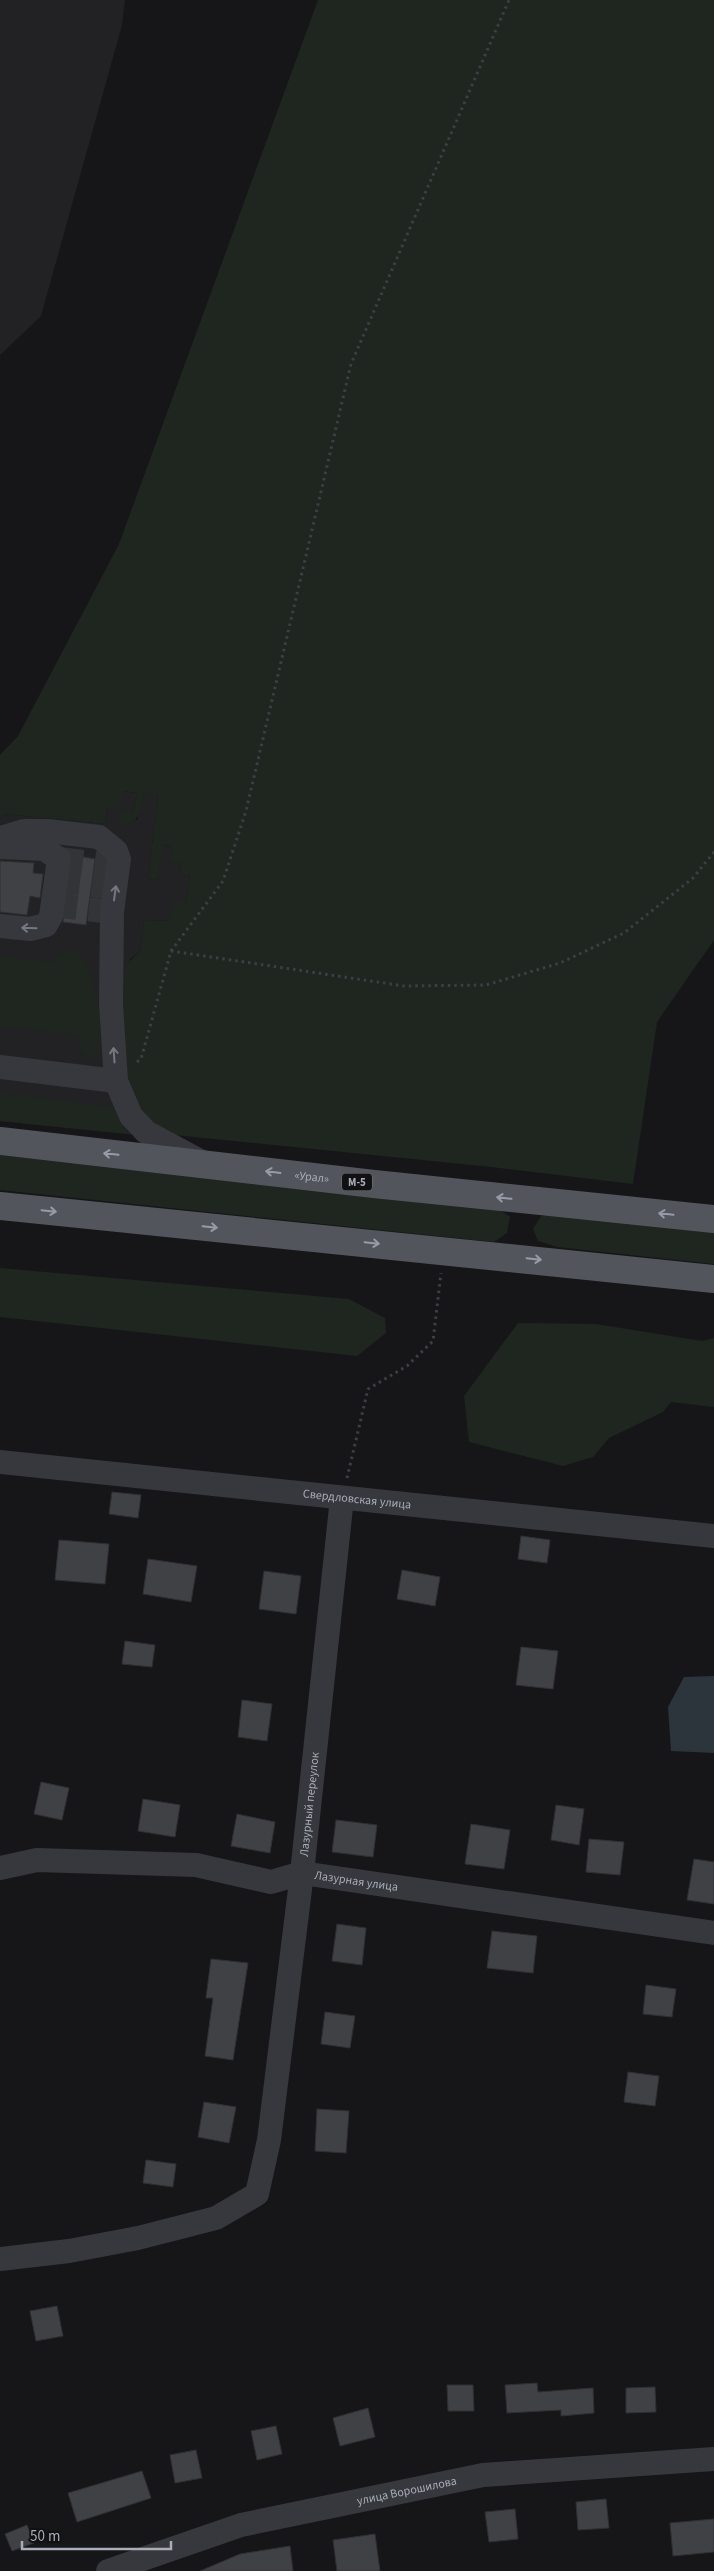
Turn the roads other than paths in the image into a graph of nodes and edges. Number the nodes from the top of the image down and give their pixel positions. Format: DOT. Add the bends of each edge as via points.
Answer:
graph roads {
  1 [pos="0,841"];
  2 [pos="0,847"];
  3 [pos="0,926"];
  4 [pos="0,1067"];
  5 [pos="116,1081"];
  6 [pos="0,1141"];
  7 [pos="206,1164"];
  8 [pos="0,1206"];
  9 [pos="714,1219"];
  10 [pos="714,1278"];
  11 [pos="0,1462"];
  12 [pos="342,1498"];
  13 [pos="714,1536"];
  14 [pos="0,1868"];
  15 [pos="302,1873"];
  16 [pos="714,1933"];
  17 [pos="0,2258"];
  18 [pos="714,2459"];
  19 [pos="108,2571"];
  5 -- 1 [label="street, one-way" via="111,1004 112,912 119,859 116,851 99,837 47,831 24,831"];
  2 -- 3 [label="street, one-way" via="44,849 59,859 52,916 46,925 39,929"];
  4 -- 5 [label="street"];
  5 -- 7 [label="street" via="131,1116 146,1132"];
  7 -- 6 [label="main road, «Урал» / М-5, one-way"];
  9 -- 7 [label="main road, «Урал» / М-5, one-way"];
  8 -- 10 [label="main road, one-way"];
  11 -- 12 [label="street, Свердловская улица"];
  12 -- 13 [label="street, Свердловская улица"];
  12 -- 15 [label="street, Лазурный переулок"];
  14 -- 15 [label="street, Лазурная улица" via="37,1860 196,1865 271,1882"];
  15 -- 16 [label="street, Лазурная улица"];
  15 -- 17 [label="street, Лазурный переулок" via="269,2140 257,2194 216,2218 138,2238 69,2251"];
  18 -- 19 [label="street, улица Ворошилова" via="483,2476 241,2525"];
}
